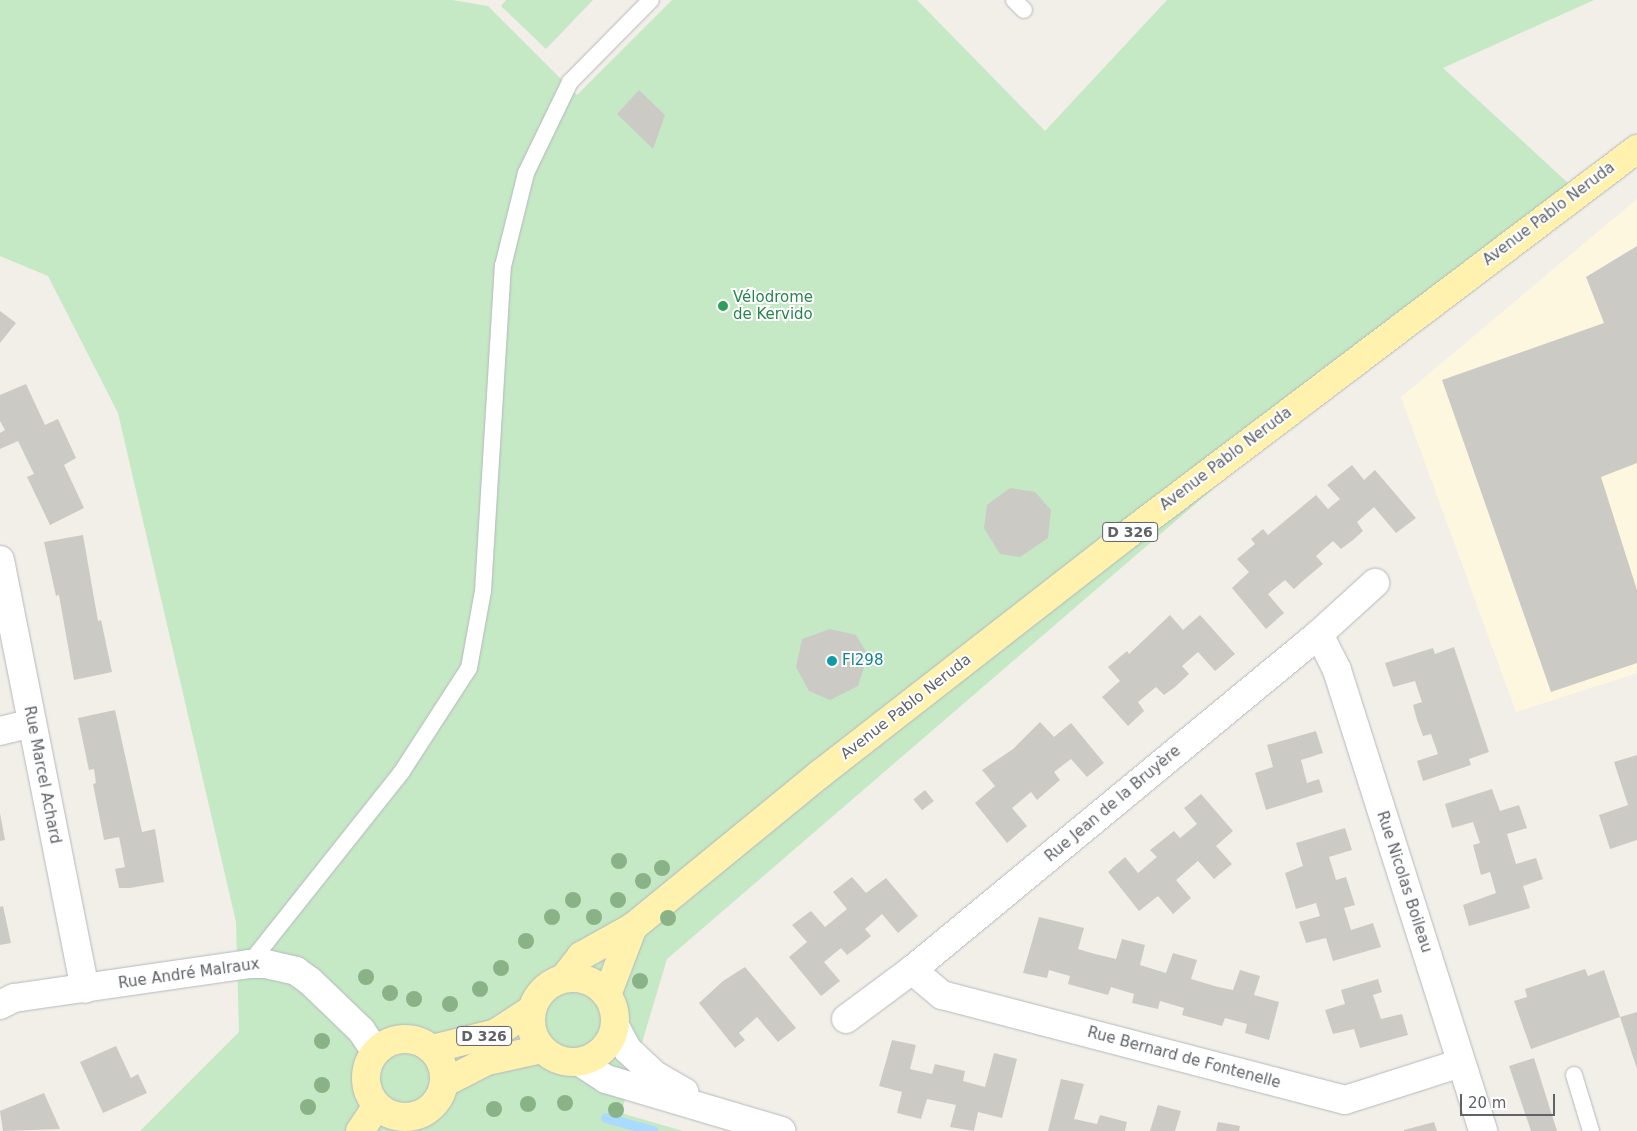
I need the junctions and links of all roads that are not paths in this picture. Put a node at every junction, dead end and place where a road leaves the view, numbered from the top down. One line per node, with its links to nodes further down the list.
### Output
1 (651, 0): 9 (lane)
2 (1637, 149): 8 (main road, Avenue Pablo Neruda / D 326)
3 (0, 560): 6 (street, Rue Marcel Achard)
4 (1375, 584): 5 (street, Rue Jean de la Bruyère)
5 (1319, 634): 10 (street, Rue Jean de la Bruyère); 22 (street, Rue Nicolas Boileau)
6 (32, 723): 7 (street); 12 (street, Rue Marcel Achard)
7 (0, 731)
8 (634, 927): 11 (main road, D 326); 13 (main road, D 326)
9 (249, 964): 12 (street, Rue André Malraux); 20 (street, Rue André Malraux)
10 (912, 970): 16 (street, Rue Jean de la Bruyère); 22 (street, Rue Bernard de Fontenelle)
11 (564, 978): 13 (main road); 15 (main road)
12 (85, 989): 14 (street, Rue André Malraux)
13 (607, 996): 17 (main road)
14 (0, 1005)
15 (532, 1010): 18 (main road, D 326); 19 (main road)
16 (846, 1019)
17 (615, 1026): 21 (main road); 26 (street)
18 (432, 1049): 20 (main road); 24 (main road)
19 (542, 1049): 21 (main road); 24 (main road, D 326)
20 (375, 1051): 25 (main road)
21 (580, 1062): 26 (street)
22 (1461, 1062): 29 (street, Rue Nicolas Boileau)
23 (1574, 1075): 30 (lane)
24 (444, 1083): 25 (main road)
25 (377, 1106): 27 (main road)
26 (719, 1113): 28 (street)
27 (360, 1131)
28 (781, 1131)
29 (1483, 1131)
30 (1591, 1131)

